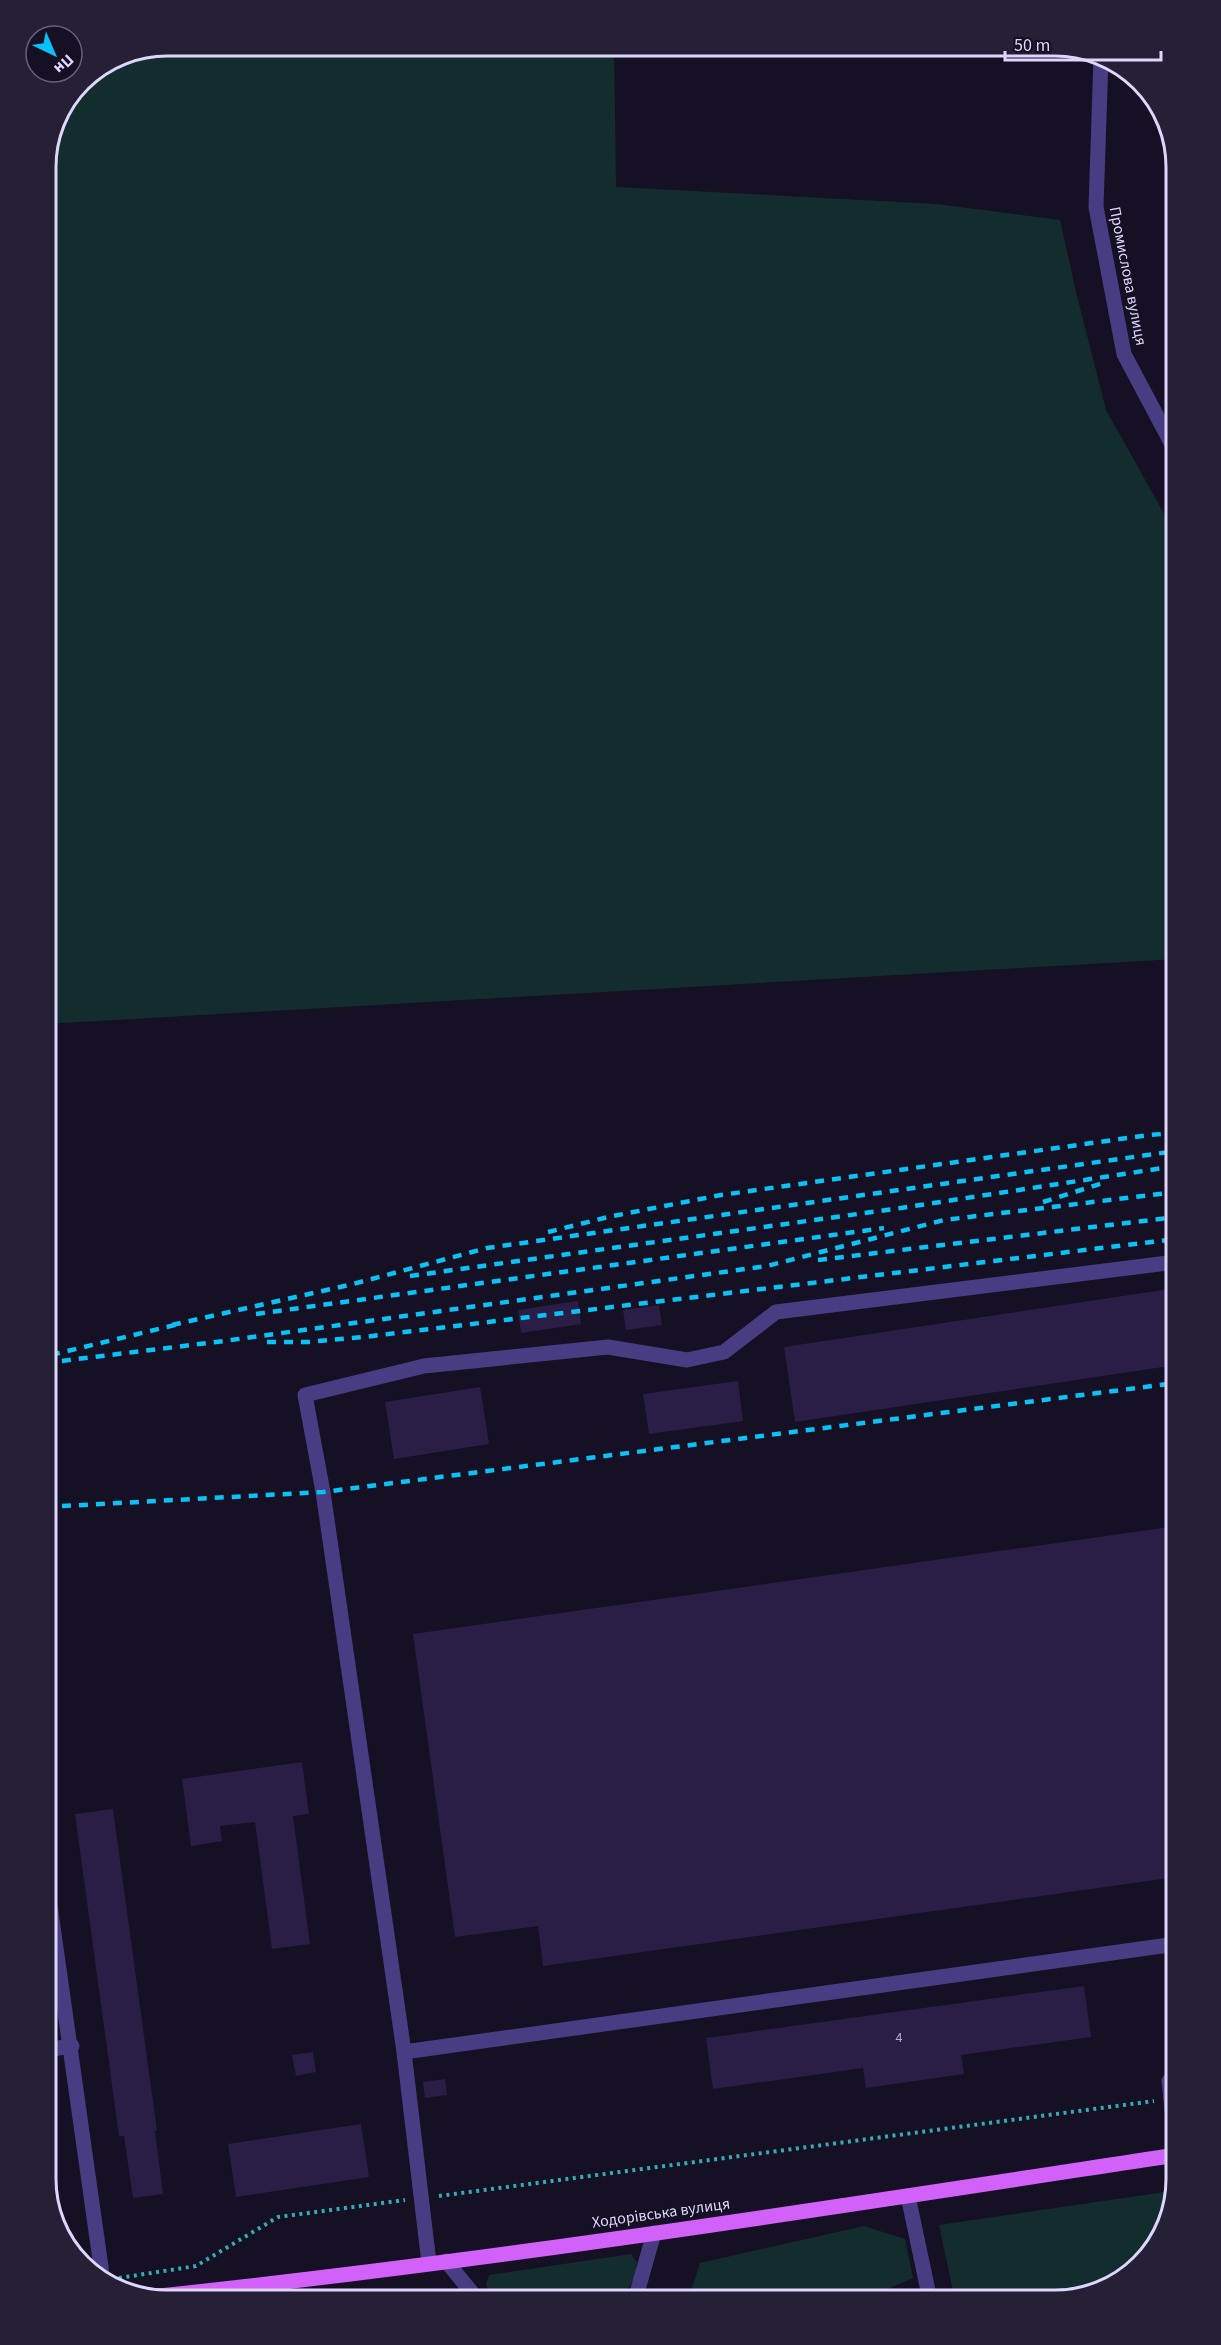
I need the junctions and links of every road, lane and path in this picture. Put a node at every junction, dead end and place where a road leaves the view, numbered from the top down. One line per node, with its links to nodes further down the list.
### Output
1 (1101, 66): 2 (street, Промислова вулиця)
2 (1166, 433)
3 (1166, 1263): 8 (street)
4 (1166, 1945): 8 (street)
5 (56, 1962): 6 (street)
6 (72, 2046): 7 (street); 16 (street)
7 (56, 2048)
8 (404, 2052): 12 (street)
9 (1166, 2100): 12 (path)
10 (1166, 2157): 11 (main road, Ходорівська вулиця)
11 (908, 2196): 13 (main road, Ходорівська вулиця); 21 (street)
12 (422, 2198): 15 (street); 17 (path)
13 (654, 2232): 14 (main road, Ходорівська вулиця); 20 (street)
14 (446, 2260): 15 (main road, Ходорівська вулиця); 19 (street)
15 (429, 2263): 18 (main road, Ходорівська вулиця)
16 (101, 2269)
17 (117, 2278)
18 (236, 2289)
19 (469, 2289)
20 (638, 2290)
21 (928, 2290)

